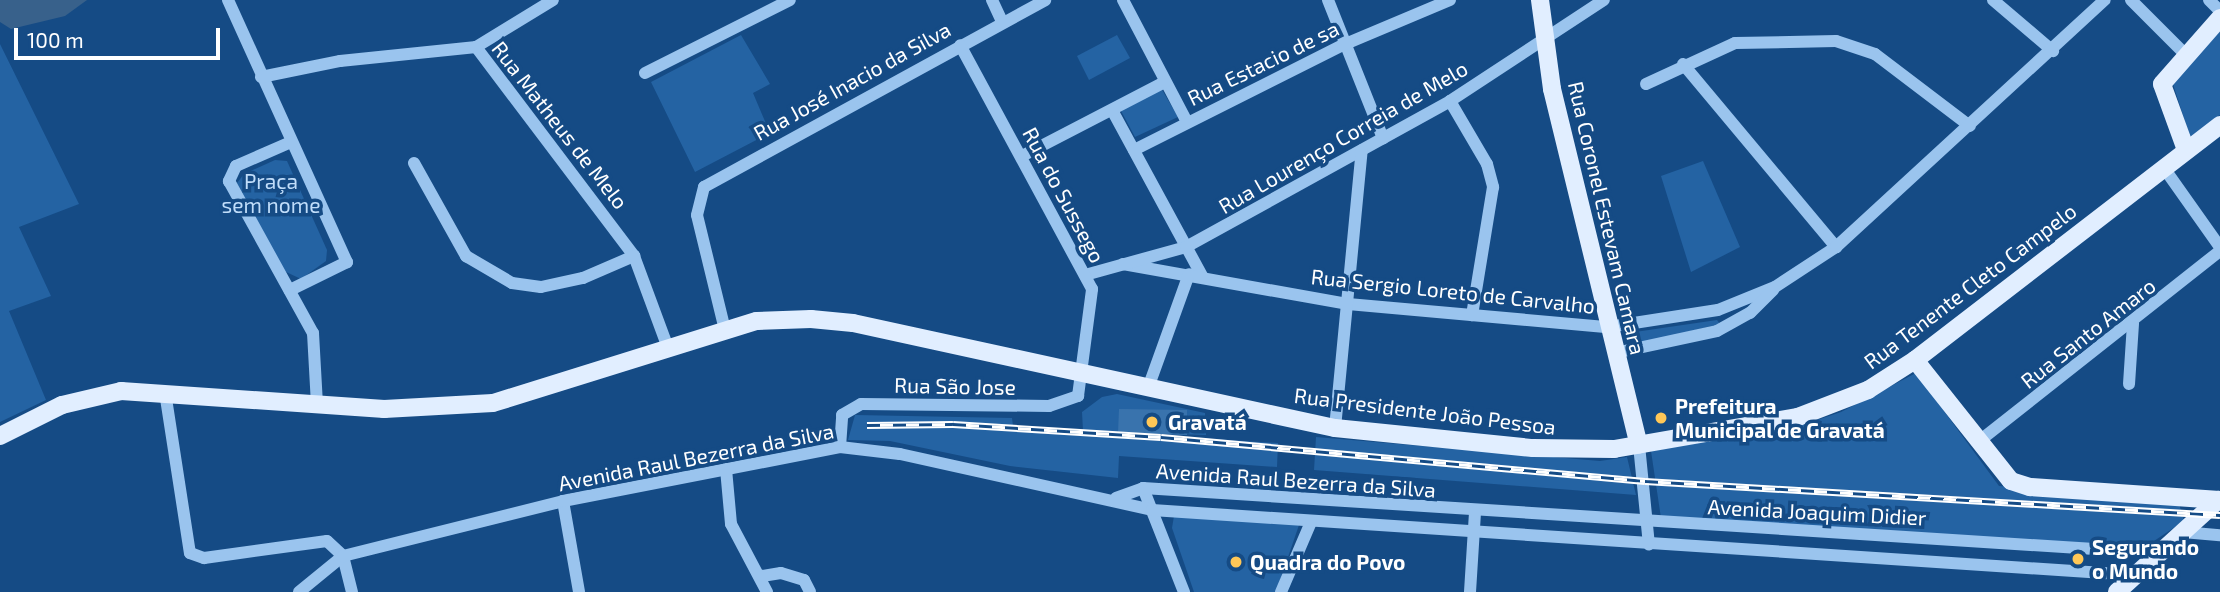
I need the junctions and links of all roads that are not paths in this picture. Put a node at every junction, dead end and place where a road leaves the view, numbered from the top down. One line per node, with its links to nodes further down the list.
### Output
1 (228, 0): 27 (street)
2 (553, 0): 22 (street)
3 (790, 0): 26 (street)
4 (992, 0): 18 (street)
5 (1045, 0): 18 (street, Rua José Inacio da Silva)
6 (1123, 0): 28 (street)
7 (1328, 0): 21 (street)
8 (1450, 0): 14 (street, Rua Estacio de sa)
9 (1540, 0): 19 (main road, Rua Coronel Estevam Camara)
10 (1604, 0): 19 (street, Rua Lourenço Correia de Melo)
11 (1993, 0): 23 (street)
12 (2131, 0): 24 (street)
13 (2208, 0): 16 (street)
14 (1434, 3): 21 (street, Rua Estacio de sa)
15 (2098, 3): 23 (street, Rua Sergio Loreto de Carvalho)
16 (2220, 11)
17 (2220, 18): 24 (main road)
18 (1002, 20): 20 (street, Rua José Inacio da Silva)
19 (1543, 40): 30 (street, Rua Lourenço Correia de Melo); 55 (main road, Rua Coronel Estevam Camara)
20 (960, 44): 40 (street, Rua do Sussego); 56 (street, Rua José Inacio da Silva)
21 (1343, 44): 32 (street, Rua Estacio de sa); 35 (street)
22 (475, 47): 27 (street, Rua Matheus de Melo); 46 (street, Rua Matheus de Melo)
23 (2053, 51): 34 (street, Rua Sergio Loreto de Carvalho)
24 (2185, 54): 39 (main road)
25 (1683, 64): 29 (street); 34 (street); 44 (street)
26 (645, 73)
27 (261, 76): 36 (street)
28 (1165, 82): 31 (street); 32 (street)
29 (1646, 84)
30 (1450, 101): 35 (street, Rua Lourenço Correia de Melo); 53 (street)
31 (1112, 110): 38 (street); 40 (street)
32 (1186, 122): 38 (street, Rua Estacio de sa)
33 (2220, 125): 39 (main road, Rua Tenente Cleto Campelo)
34 (1970, 126): 44 (street, Rua Sergio Loreto de Carvalho)
35 (1383, 138): 37 (street, Rua Lourenço Correia de Melo)
36 (291, 142): 51 (street); 51 (street)
37 (1362, 149): 43 (street, Rua Lourenço Correia de Melo); 52 (street)
38 (1134, 150): 43 (street)
39 (2186, 150): 42 (main road, Rua Tenente Cleto Campelo)
40 (1022, 156): 48 (street, Rua do Sussego)
41 (414, 163): 46 (street)
42 (2164, 168): 45 (street); 59 (main road, Rua Tenente Cleto Campelo)
43 (1186, 247): 47 (street, Rua Lourenço Correia de Melo); 49 (street)
44 (1836, 247): 50 (street, Rua Sergio Loreto de Carvalho)
45 (2220, 249): 54 (street, Rua Santo Amaro)
46 (634, 256): 57 (street, Rua Matheus de Melo)
47 (1123, 264): 48 (street, Rua Lourenço Correia de Melo); 49 (street, Rua Sergio Loreto de Carvalho)
48 (1085, 275): 60 (street, Rua do Sussego)
49 (1195, 275): 52 (street, Rua Sergio Loreto de Carvalho); 62 (street)
50 (1775, 286): 55 (street, Rua Sergio Loreto de Carvalho); 58 (street, Rua Sergio Loreto de Carvalho)
51 (290, 290): 64 (street)
52 (1348, 304): 53 (street, Rua Sergio Loreto de Carvalho); 65 (street)
53 (1472, 315): 55 (street, Rua Sergio Loreto de Carvalho)
54 (2133, 323): 61 (street); 67 (street, Rua Santo Amaro)
55 (1608, 327): 58 (main road, Rua Coronel Estevam Camara)
56 (725, 330): 57 (main road, Rua Presidente João Pessoa); 60 (main road, Rua Presidente João Pessoa)
57 (668, 348): 64 (main road, Rua Presidente João Pessoa)
58 (1615, 353): 68 (main road, Rua Coronel Estevam Camara)
59 (1915, 360): 67 (main road); 68 (main road, Rua Tenente Cleto Campelo)
60 (1084, 373): 62 (main road, Rua Presidente João Pessoa); 69 (street, Rua São Jose)
61 (2129, 384)
62 (1149, 388): 65 (main road, Rua Presidente João Pessoa)
63 (165, 392): 64 (main road, Rua Presidente João Pessoa); 66 (main road, Rua Presidente João Pessoa); 92 (street)
64 (317, 405)
65 (1335, 428): 68 (main road, Rua Presidente João Pessoa)
66 (0, 436)
67 (1978, 442): 73 (main road)
68 (1639, 444): 80 (street)
69 (840, 447): 70 (street, Avenida Raul Bezerra da Silva); 74 (street, Avenida Raul Bezerra da Silva)
70 (726, 469): 75 (street, Avenida Raul Bezerra da Silva); 96 (street)
71 (1143, 488): 72 (street, Avenida Raul Bezerra da Silva); 74 (street, Avenida Raul Bezerra da Silva); 77 (street)
72 (1236, 495): 76 (street, Avenida Raul Bezerra da Silva); 79 (street)
73 (2219, 495): 84 (main road)
74 (1115, 498): 77 (street, Avenida Raul Bezerra da Silva)
75 (563, 501): 92 (street, Avenida Raul Bezerra da Silva); 97 (street)
76 (1352, 504): 78 (street, Avenida Raul Bezerra da Silva); 82 (street)
77 (1152, 510): 79 (street, Avenida Raul Bezerra da Silva); 102 (street)
78 (1475, 512): 80 (street, Avenida Joaquim Didier); 85 (street)
79 (1236, 516): 81 (street, Avenida Raul Bezerra da Silva)
80 (1650, 521): 83 (street, Avenida Joaquim Didier); 89 (street)
81 (1311, 522): 82 (street, Avenida Raul Bezerra da Silva); 103 (street)
82 (1350, 524): 85 (street, Avenida Raul Bezerra da Silva)
83 (1792, 530): 87 (street, Avenida Joaquim Didier); 91 (street)
84 (2183, 532): 86 (street); 90 (main road)
85 (1472, 534): 89 (street, Avenida Joaquim Didier); 104 (street)
86 (2220, 535)
87 (1905, 536): 88 (street, Avenida Joaquim Didier); 93 (street)
88 (1998, 542): 90 (street, Avenida Joaquim Didier); 94 (street)
89 (1649, 545): 91 (street, Avenida Joaquim Didier)
90 (2157, 553): 95 (main road)
91 (1790, 554): 93 (street, Avenida Joaquim Didier)
92 (343, 555): 98 (street, Avenida Raul Bezerra da Silva); 99 (street)
93 (1902, 560): 94 (street, Avenida Joaquim Didier)
94 (1996, 565): 95 (street, Avenida Joaquim Didier)
95 (2134, 575): 105 (main road)
96 (762, 576): 100 (street); 101 (street)
97 (575, 589)
98 (299, 592)
99 (352, 592)
100 (767, 592)
101 (810, 592)
102 (1184, 592)
103 (1281, 592)
104 (1470, 592)
105 (2117, 592)

